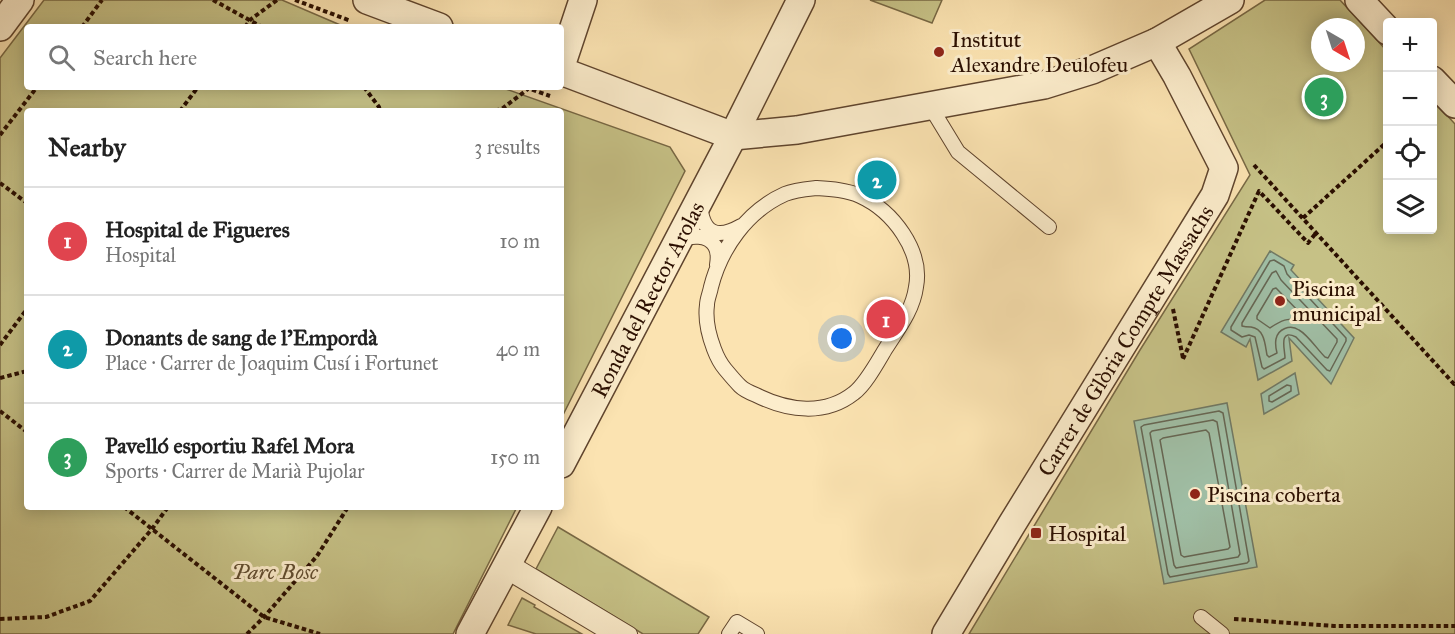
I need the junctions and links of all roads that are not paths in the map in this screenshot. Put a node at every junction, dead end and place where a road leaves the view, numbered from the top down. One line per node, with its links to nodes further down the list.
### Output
1 (21, 0): 9 (street)
2 (584, 0): 11 (street)
3 (801, 0): 16 (street, Ronda del Rector Arolas)
4 (1230, 0): 10 (street)
5 (1359, 0): 8 (street)
6 (362, 12): 7 (street)
7 (424, 24)
8 (1383, 26)
9 (0, 27)
10 (1157, 42): 15 (street); 31 (street, Carrer de Glòria Compte Massachs)
11 (564, 57)
12 (564, 72): 16 (street)
13 (1437, 85): 14 (street)
14 (1455, 104)
15 (930, 106): 16 (street); 19 (lane)
16 (733, 136): 17 (street, Ronda del Rector Arolas)
17 (699, 201): 18 (lane); 20 (street, Ronda del Rector Arolas)
18 (743, 225): 21 (lane); 21 (lane)
19 (1050, 226)
20 (676, 244): 21 (lane); 22 (street, Ronda del Rector Arolas)
21 (716, 271)
22 (564, 458)
23 (536, 510): 24 (street)
24 (507, 566): 26 (street); 27 (lane); 28 (lane)
25 (1201, 617): 32 (lane)
26 (470, 634)
27 (610, 634)
28 (630, 634)
29 (729, 634): 30 (lane)
30 (757, 634)
31 (946, 634)
32 (1222, 634)

